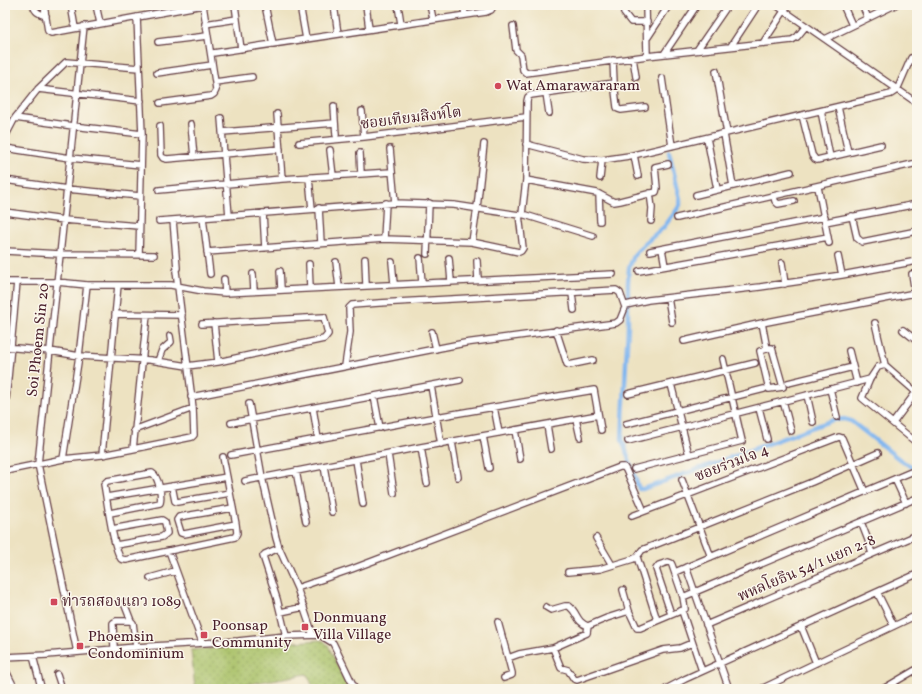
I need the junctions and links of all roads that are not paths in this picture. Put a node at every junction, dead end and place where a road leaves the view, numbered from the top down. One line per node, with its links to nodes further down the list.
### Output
1 (33, 5): 28 (street)
2 (44, 5): 28 (street)
3 (71, 5): 41 (street)
4 (96, 5): 34 (street)
5 (203, 5): 29 (street); 35 (street)
6 (235, 5): 31 (street)
7 (265, 5): 50 (street)
8 (300, 5): 47 (street)
9 (334, 5): 43 (street)
10 (366, 5): 42 (street)
11 (398, 5): 36 (street)
12 (430, 5): 32 (street)
13 (463, 5): 27 (street)
14 (494, 5): 27 (street)
15 (646, 5): 33 (street)
16 (669, 5): 45 (street)
17 (698, 5): 55 (street)
18 (728, 5): 53 (street)
19 (758, 5): 51 (street)
20 (776, 5): 25 (street)
21 (788, 5): 25 (street)
22 (843, 5): 37 (street)
23 (862, 5): 30 (street)
24 (895, 5): 30 (street)
25 (784, 11): 40 (street); 49 (street)
26 (624, 13): 33 (street)
27 (465, 14): 32 (street)
28 (46, 16): 41 (street)
29 (137, 17): 34 (street); 62 (street)
30 (868, 18): 37 (street)
31 (237, 19): 35 (street); 52 (street)
32 (433, 19): 36 (street)
33 (647, 22): 45 (street)
34 (100, 23): 38 (street)
35 (205, 24): 44 (street)
36 (401, 24): 42 (street)
37 (852, 25): 46 (street)
38 (84, 26): 41 (street); 60 (street, Soi Phoem Sin 20)
39 (513, 26): 59 (street)
40 (806, 26): 46 (street); 49 (street)
41 (75, 28)
42 (369, 29): 43 (street)
43 (338, 34): 47 (street)
44 (207, 36): 48 (street); 61 (street)
45 (648, 37): 56 (street)
46 (824, 38): 71 (street)
47 (306, 39): 50 (street)
48 (158, 42)
49 (763, 43): 51 (street)
50 (273, 44): 52 (street)
51 (731, 46): 53 (street)
52 (241, 49): 54 (street)
53 (697, 50): 55 (street)
54 (214, 53)
55 (664, 54): 56 (street)
56 (648, 56): 57 (street)
57 (633, 58): 59 (street); 66 (street)
58 (911, 58): 71 (street)
59 (613, 60): 69 (street)
60 (80, 63): 62 (street); 70 (street); 73 (street, Soi Phoem Sin 20)
61 (212, 65): 64 (street); 68 (street)
62 (139, 68): 74 (street)
63 (716, 71): 95 (street)
64 (158, 73)
65 (252, 77): 68 (street)
66 (636, 77)
67 (662, 78): 104 (street)
68 (215, 82): 75 (street)
69 (614, 83): 72 (street); 78 (street)
70 (38, 89): 73 (street); 86 (street)
71 (897, 90): 76 (street); 79 (street)
72 (546, 93): 82 (street); 85 (street)
73 (77, 94): 74 (street); 90 (street, Soi Phoem Sin 20)
74 (141, 101): 94 (street)
75 (160, 103)
76 (917, 103)
77 (334, 106): 88 (street)
78 (645, 107)
79 (838, 107): 81 (street); 109 (street)
80 (362, 111): 98 (street)
81 (821, 111): 84 (street); 113 (street)
82 (549, 113)
83 (277, 114): 92 (street)
84 (802, 115): 95 (street); 113 (street)
85 (526, 117): 98 (street, ซอยเทียมสิงห์โต); 102 (street)
86 (15, 118): 90 (street); 96 (street)
87 (221, 118): 93 (street)
88 (335, 123): 92 (street); 97 (street)
89 (191, 124): 114 (street)
90 (73, 126): 94 (street); 115 (street, Soi Phoem Sin 20)
91 (160, 126): 114 (street)
92 (278, 128): 93 (street); 106 (street)
93 (222, 132): 110 (street)
94 (142, 134): 119 (street)
95 (726, 134): 99 (street); 131 (street)
96 (6, 135)
97 (336, 135)
98 (364, 137): 100 (street, ซอยเทียมสิงห์โต)
99 (707, 138): 104 (street); 134 (street)
100 (299, 143)
101 (484, 144): 147 (street)
102 (526, 144): 116 (street); 129 (street)
103 (881, 144): 109 (street)
104 (672, 146): 112 (street)
105 (5, 148): 115 (street)
106 (280, 149): 110 (street); 128 (street)
107 (390, 149): 120 (street)
108 (330, 150): 123 (street)
109 (848, 152): 113 (street)
110 (224, 154): 114 (street); 130 (street)
111 (360, 154): 122 (street)
112 (634, 155): 116 (street); 124 (street)
113 (830, 156)
114 (194, 157)
115 (70, 158): 119 (street); 133 (street, Soi Phoem Sin 20)
116 (602, 160): 126 (street)
117 (917, 163): 132 (street)
118 (668, 164): 136 (street)
119 (142, 165): 139 (street)
120 (392, 172): 122 (street); 143 (street)
121 (791, 172): 131 (street)
122 (361, 174): 123 (street)
123 (333, 176): 125 (street)
124 (638, 176)
125 (309, 178): 128 (street); 148 (street)
126 (600, 178)
127 (5, 180): 133 (street)
128 (282, 180): 130 (street)
129 (526, 180): 137 (street); 151 (street)
130 (226, 185): 135 (street); 152 (street)
131 (733, 186): 134 (street)
132 (818, 186): 140 (street); 156 (street)
133 (67, 189): 139 (street); 157 (street, Soi Phoem Sin 20)
134 (717, 189): 138 (street)
135 (159, 190)
136 (650, 193): 137 (street); 161 (street)
137 (599, 194): 160 (street)
138 (696, 195)
139 (140, 196): 162 (street)
140 (774, 196): 141 (street); 155 (street)
141 (794, 201)
142 (386, 203): 143 (street); 146 (street); 165 (street)
143 (395, 203): 144 (street)
144 (429, 203): 147 (street); 166 (street)
145 (917, 204): 153 (street)
146 (319, 208): 148 (street); 168 (street)
147 (477, 208): 151 (street); 167 (street)
148 (312, 209): 150 (street)
149 (5, 212): 157 (street)
150 (263, 213): 152 (street); 169 (street)
151 (521, 215): 164 (street); 167 (street)
152 (229, 216): 154 (street)
153 (852, 216): 156 (street); 163 (street)
154 (203, 218): 158 (street); 173 (street)
155 (677, 218)
156 (825, 219): 170 (street); 188 (street)
157 (64, 220): 162 (street); 174 (street, Soi Phoem Sin 20)
158 (173, 220): 159 (street); 208 (street)
159 (160, 221)
160 (600, 221)
161 (651, 221)
162 (139, 226): 175 (street)
163 (917, 231)
164 (593, 236)
165 (384, 238): 166 (street); 168 (street)
166 (428, 240): 167 (street); 176 (street)
167 (472, 242)
168 (322, 243): 169 (street)
169 (265, 248): 173 (street)
170 (662, 249): 172 (street); 188 (street)
171 (5, 251): 174 (street)
172 (650, 251)
173 (207, 252): 191 (street)
174 (60, 254): 175 (street); 201 (street, Soi Phoem Sin 20)
175 (139, 254): 177 (street)
176 (426, 254)
177 (154, 255)
178 (838, 256): 194 (street)
179 (420, 258): 202 (street)
180 (449, 258): 198 (street)
181 (364, 259): 207 (street)
182 (917, 260): 194 (street)
183 (477, 261): 197 (street)
184 (336, 262): 209 (street)
185 (392, 262): 203 (street)
186 (309, 264): 210 (street)
187 (782, 264): 204 (street)
188 (665, 266): 190 (street)
189 (280, 271): 211 (street)
190 (639, 271)
191 (210, 274)
192 (253, 274): 212 (street)
193 (613, 274): 197 (street)
194 (842, 275): 204 (street)
195 (914, 275): 215 (street)
196 (224, 279): 213 (street)
197 (478, 280): 198 (street)
198 (451, 281): 202 (street)
199 (5, 282): 200 (street)
200 (17, 282): 201 (street); 233 (street)
201 (57, 282): 205 (street); 236 (street, Soi Phoem Sin 20)
202 (422, 283): 203 (street)
203 (394, 284): 207 (street)
204 (785, 284): 216 (street)
205 (87, 285): 206 (street); 238 (street)
206 (118, 285): 208 (street); 219 (street)
207 (366, 285): 209 (street)
208 (178, 286): 213 (street); 220 (street)
209 (338, 286): 210 (street)
210 (310, 288): 211 (street)
211 (281, 289): 212 (street)
212 (254, 291): 213 (street)
213 (225, 292)
214 (572, 293): 217 (street); 218 (street); 248 (street)
215 (916, 294): 226 (street)
216 (668, 298): 217 (street); 222 (street)
217 (627, 305): 227 (street)
218 (574, 310)
219 (115, 314): 221 (street); 239 (street)
220 (182, 314): 221 (street); 247 (street)
221 (147, 315): 241 (street)
222 (672, 322)
223 (214, 323): 225 (street); 244 (street); 244 (street)
224 (875, 323): 246 (street)
225 (202, 324)
226 (762, 324): 232 (street); 235 (street)
227 (556, 330): 234 (street); 242 (street)
228 (904, 330): 231 (street)
229 (432, 332): 234 (street)
230 (170, 336): 243 (street)
231 (917, 340)
232 (684, 341)
233 (8, 348): 236 (street); 271 (street)
234 (436, 349): 248 (street)
235 (767, 349): 235 (street)
236 (50, 351): 238 (street); 312 (street, Soi Phoem Sin 20)
237 (849, 351): 249 (street)
238 (79, 356): 239 (street); 309 (street)
239 (111, 358): 241 (street); 304 (street)
240 (723, 359): 250 (street)
241 (142, 360): 243 (street); 286 (street)
242 (593, 360)
243 (158, 361): 247 (street)
244 (218, 362): 247 (street)
245 (755, 363): 250 (street)
246 (885, 365): 251 (street); 259 (street)
247 (188, 366): 263 (street)
248 (345, 366): 263 (street)
249 (853, 366): 253 (street); 254 (street)
250 (726, 371): 255 (street); 264 (street)
251 (870, 379): 253 (street); 280 (street)
252 (460, 380): 256 (street)
253 (857, 382): 258 (street)
254 (788, 383)
255 (671, 384): 260 (street); 272 (street)
256 (431, 386): 262 (street); 275 (street)
257 (764, 389): 264 (street)
258 (830, 389): 261 (street); 276 (street)
259 (917, 392): 280 (street)
260 (628, 394)
261 (807, 395): 265 (street); 279 (street)
262 (374, 396): 269 (street); 285 (street)
263 (191, 397): 268 (street)
264 (731, 398): 272 (street); 273 (street)
265 (783, 402): 270 (street); 289 (street)
266 (249, 404): 278 (street)
267 (494, 407): 274 (street); 275 (street); 290 (street)
268 (192, 408): 286 (street); 300 (street)
269 (313, 408): 278 (street); 293 (street)
270 (759, 408): 273 (street); 294 (street)
271 (5, 410)
272 (678, 411): 282 (street); 284 (street)
273 (735, 414): 284 (street); 307 (street)
274 (598, 415): 277 (street); 288 (street)
275 (436, 417): 285 (street); 298 (street)
276 (837, 417)
277 (576, 419): 283 (street); 292 (street)
278 (252, 420): 281 (street); 302 (street)
279 (813, 422)
280 (893, 423): 297 (street)
281 (231, 424)
282 (626, 424)
283 (546, 425): 287 (street); 301 (street)
284 (681, 427): 295 (street); 307 (street)
285 (380, 428): 293 (street)
286 (134, 430): 300 (street)
287 (515, 430): 290 (street); 310 (street)
288 (601, 430)
289 (791, 431)
290 (499, 433): 291 (street)
291 (483, 436): 296 (street); 315 (street)
292 (580, 437)
293 (318, 439): 302 (street)
294 (768, 439)
295 (628, 441)
296 (452, 442): 298 (street); 322 (street)
297 (917, 443)
298 (441, 444): 299 (street)
299 (421, 447): 305 (street); 326 (street)
300 (133, 449): 304 (street)
301 (551, 449)
302 (257, 450): 306 (street); 321 (street)
303 (878, 452): 313 (street)
304 (102, 454): 309 (street)
305 (388, 454): 311 (street); 331 (street)
306 (231, 455)
307 (689, 455): 316 (street)
308 (223, 457): 320 (street)
309 (63, 459): 312 (street)
310 (520, 459)
311 (356, 460): 314 (street); 336 (street)
312 (38, 464): 317 (street); 389 (street, Soi Phoem Sin 20)
313 (853, 464): 329 (street); 332 (street, ซอยร่วมใจ 4); 345 (street)
314 (324, 466): 318 (street); 339 (street)
315 (489, 468)
316 (634, 468)
317 (5, 471)
318 (296, 471): 321 (street); 342 (street)
319 (911, 472): 323 (street)
320 (227, 477): 327 (street); 330 (street)
321 (262, 477): 325 (street); 350 (street)
322 (458, 477)
323 (895, 479): 329 (street); 335 (street)
324 (682, 480): 332 (street)
325 (245, 481)
326 (428, 483)
327 (172, 486): 328 (street); 330 (street)
328 (159, 488): 333 (street); 333 (street); 340 (street)
329 (865, 492): 354 (street)
330 (230, 493): 337 (street)
331 (394, 493)
332 (687, 495): 338 (street, ซอยร่วมใจ 4); 345 (street)
333 (107, 497): 340 (street)
334 (917, 498): 335 (street)
335 (906, 503): 343 (street)
336 (363, 504)
337 (233, 508): 344 (street); 344 (street)
338 (644, 511): 341 (street, ซอยร่วมใจ 4); 362 (street)
339 (332, 512)
340 (110, 513): 346 (street)
341 (632, 516)
342 (306, 522)
343 (861, 522): 352 (street); 365 (street)
344 (236, 524): 351 (street)
345 (700, 527): 353 (street); 354 (street)
346 (112, 529): 349 (street); 349 (street)
347 (917, 535): 352 (street, พหลโยธิน 54/1 แยก 2-8)
348 (596, 538): 355 (street)
349 (116, 545): 351 (street)
350 (279, 548): 362 (street); 372 (street)
351 (169, 551): 357 (street)
352 (872, 554): 378 (street, พหลโยธิน 54/1 แยก 2-8)
353 (637, 557): 355 (street); 375 (street)
354 (711, 557): 356 (street)
355 (612, 566): 358 (street)
356 (686, 567): 359 (street); 365 (street)
357 (175, 571): 361 (street); 384 (street)
358 (568, 572)
359 (675, 572): 366 (street); 373 (street)
360 (917, 574): 364 (street)
361 (150, 578)
362 (297, 588): 368 (street)
363 (623, 590): 370 (street)
364 (877, 592): 380 (street); 381 (street)
365 (695, 593): 366 (street); 378 (street)
366 (683, 597): 371 (street)
367 (124, 603): 376 (street)
368 (304, 607): 372 (street); 382 (street)
369 (546, 608): 379 (street)
370 (629, 611): 375 (street); 379 (street)
371 (682, 611): 373 (street); 385 (street)
372 (281, 612): 383 (street)
373 (671, 614): 375 (street)
374 (917, 615): 381 (street)
375 (656, 620)
376 (131, 621): 386 (street); 387 (street)
377 (498, 622): 392 (street)
378 (706, 625): 393 (street)
379 (588, 626): 388 (street)
380 (801, 626): 393 (street); 394 (street)
381 (894, 626): 394 (street)
382 (313, 635): 383 (street); 403 (street)
383 (286, 636): 384 (street)
384 (202, 642): 386 (street)
385 (692, 643): 388 (street); 397 (street)
386 (136, 647): 387 (street)
387 (114, 648): 389 (street)
388 (553, 648): 392 (street)
389 (77, 652): 390 (street)
390 (33, 656): 391 (street); 400 (street)
391 (5, 657)
392 (508, 658): 399 (street)
393 (720, 663): 397 (street); 405 (street)
394 (816, 663): 406 (street)
395 (5, 669): 401 (street)
396 (917, 669): 407 (street)
397 (702, 671): 404 (street)
398 (57, 674): 402 (street)
399 (504, 678)
400 (41, 687)
401 (14, 689)
402 (62, 689)
403 (355, 689)
404 (666, 689)
405 (729, 689)
406 (762, 689)
407 (884, 689)

